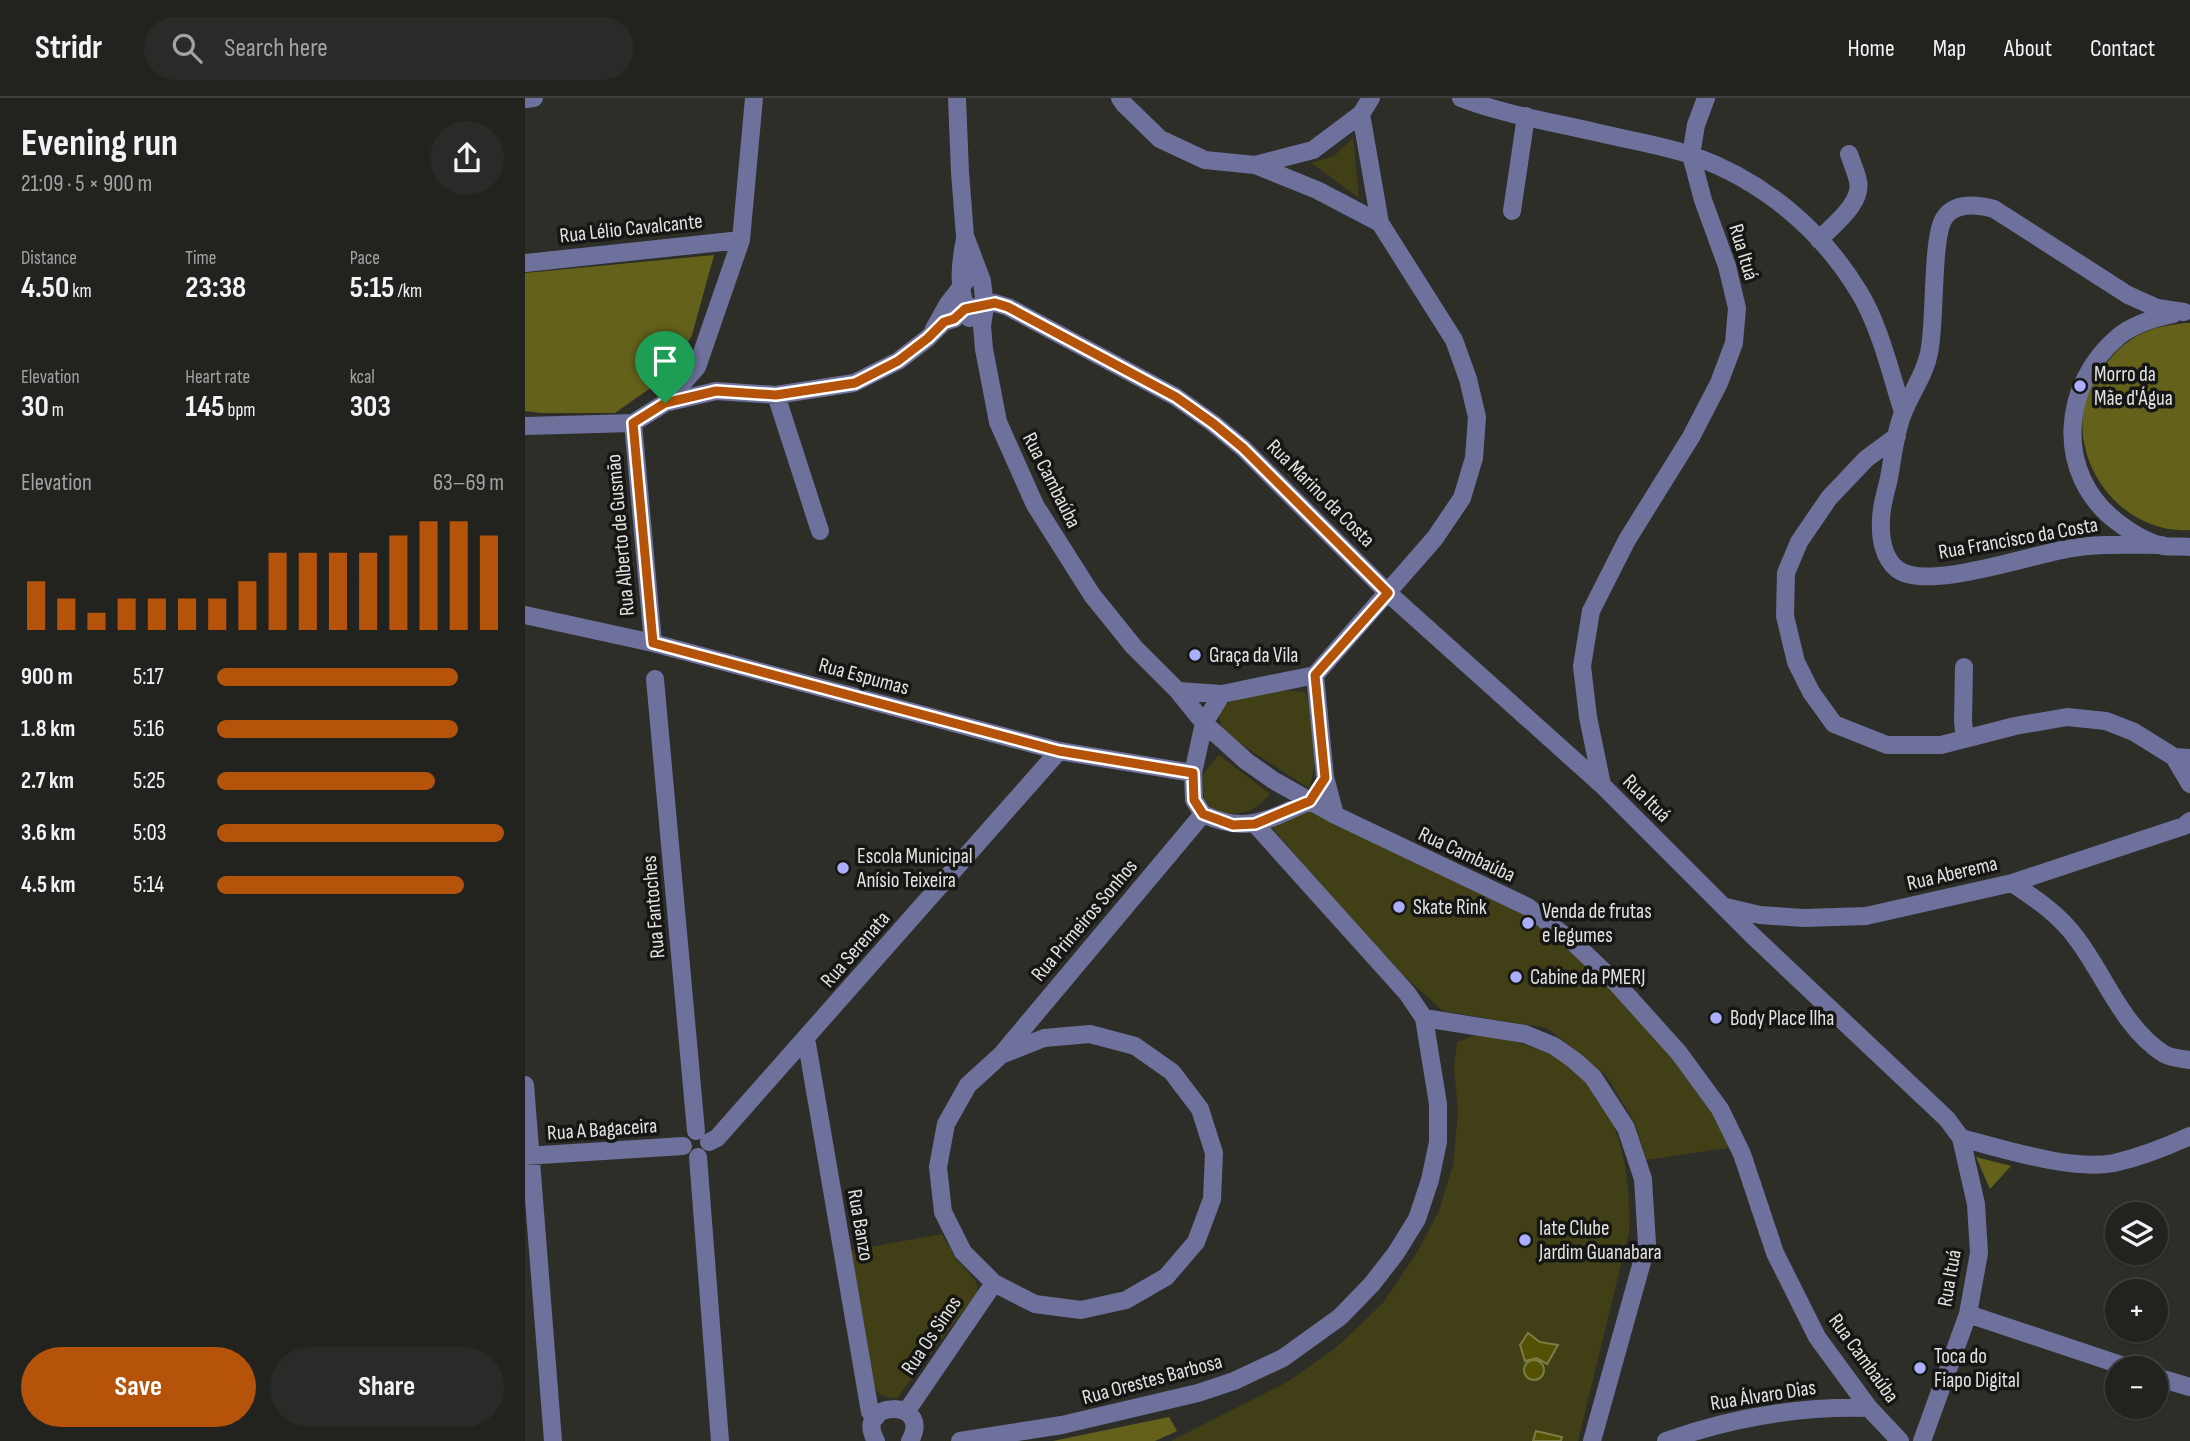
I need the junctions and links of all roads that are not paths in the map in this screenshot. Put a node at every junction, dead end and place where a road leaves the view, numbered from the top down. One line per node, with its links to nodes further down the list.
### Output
1 (534, 98): 7 (street)
2 (754, 98): 16 (street)
3 (957, 98): 15 (street, Rua Cambaúba)
4 (1120, 98): 12 (street)
5 (1461, 98): 9 (street)
6 (1706, 98): 11 (street, Rua Ituá)
7 (525, 99)
8 (1366, 106): 12 (street); 14 (street)
9 (1526, 116): 11 (street); 13 (street)
10 (1849, 154): 17 (street)
11 (1691, 155): 17 (street); 50 (street, Rua Ituá)
12 (1255, 165): 14 (street)
13 (1512, 211)
14 (1380, 223): 35 (street)
15 (965, 236): 19 (street, Rua Cambaúba); 20 (street, Rua Cambaúba)
16 (741, 240): 18 (street, Rua Lélio Cavalcante); 27 (street)
17 (1819, 240): 28 (street)
18 (525, 262)
19 (982, 281): 20 (street); 21 (street, Rua Cambaúba)
20 (960, 289): 22 (street, Rua Cambaúba); 24 (street)
21 (985, 306): 22 (street, Rua Marino da Costa); 25 (street, Rua Cambaúba); 35 (street, Rua Marino da Costa)
22 (965, 309): 24 (street); 25 (street, Rua Cambaúba)
23 (2187, 312): 28 (street, Rua Francisco da Costa); 33 (street, Rua Francisco da Costa)
24 (928, 338): 26 (street)
25 (984, 349): 41 (street, Rua Cambaúba)
26 (776, 395): 27 (street); 32 (street)
27 (665, 403): 29 (street)
28 (1903, 412): 31 (street, Rua Francisco da Costa)
29 (633, 423): 30 (street); 37 (street, Rua Alberto de Gusmão)
30 (525, 426)
31 (1897, 436): 33 (street, Rua Francisco da Costa); 44 (street)
32 (820, 531)
33 (2162, 545): 34 (street, Rua Francisco da Costa)
34 (2190, 547)
35 (1388, 593): 39 (street); 50 (street, Rua Marino da Costa)
36 (525, 615): 37 (street, Rua Espumas)
37 (653, 643): 45 (street, Rua Espumas)
38 (1964, 667): 44 (street)
39 (1315, 675): 42 (street); 48 (street)
40 (655, 679): 64 (street, Rua Fantoches)
41 (1178, 691): 42 (street); 43 (street, Rua Cambaúba)
42 (1221, 694): 43 (street)
43 (1204, 723): 47 (street); 51 (street, Rua Cambaúba)
44 (1965, 739): 46 (street)
45 (1059, 751): 47 (street, Rua Espumas); 59 (street, Rua Serenata)
46 (2182, 757): 49 (street)
47 (1193, 773): 52 (street)
48 (1325, 778): 51 (street); 53 (street)
49 (2190, 784)
50 (1602, 785): 57 (street, Rua Ituá)
51 (1310, 801): 53 (street, Rua Cambaúba); 54 (street)
52 (1203, 814): 54 (street); 60 (street, Rua Primeiros Sonhos)
53 (1335, 815): 74 (street, Rua Cambaúba)
54 (1255, 824): 58 (street, Rua Orestes Barbosa)
55 (2188, 826): 56 (street, Rua Aberema)
56 (2012, 883): 57 (street, Rua Aberema); 61 (street)
57 (1724, 907): 65 (street, Rua Ituá)
58 (1424, 1018): 81 (street, Rua Orestes Barbosa); 82 (street)
59 (806, 1038): 64 (street, Rua Serenata); 76 (street, Rua Banzo)
60 (1001, 1055): 69 (street, Rua Primeiros Sonhos); 69 (street, Rua Primeiros Sonhos)
61 (2190, 1060)
62 (525, 1084): 67 (street)
63 (2190, 1136): 65 (street)
64 (703, 1137): 66 (street); 68 (street)
65 (1961, 1138): 70 (street, Rua Ituá)
66 (683, 1146): 67 (street, Rua A Bagaceira); 68 (street)
67 (528, 1156): 78 (street)
68 (698, 1157): 79 (street)
69 (994, 1283): 75 (street, Rua Os Sinos)
70 (1968, 1314): 71 (street); 85 (street, Rua Ituá)
71 (2105, 1360)
72 (2168, 1381): 73 (street)
73 (2190, 1387)
74 (1870, 1408): 83 (street, Rua Álvaro Dias); 84 (street, Rua Cambaúba)
75 (907, 1412): 76 (street); 77 (street)
76 (876, 1416): 80 (street, Rua Banzo)
77 (916, 1440)
78 (553, 1441)
79 (720, 1441)
80 (876, 1441)
81 (960, 1441)
82 (1592, 1441)
83 (1666, 1441)
84 (1901, 1441)
85 (1922, 1441)

